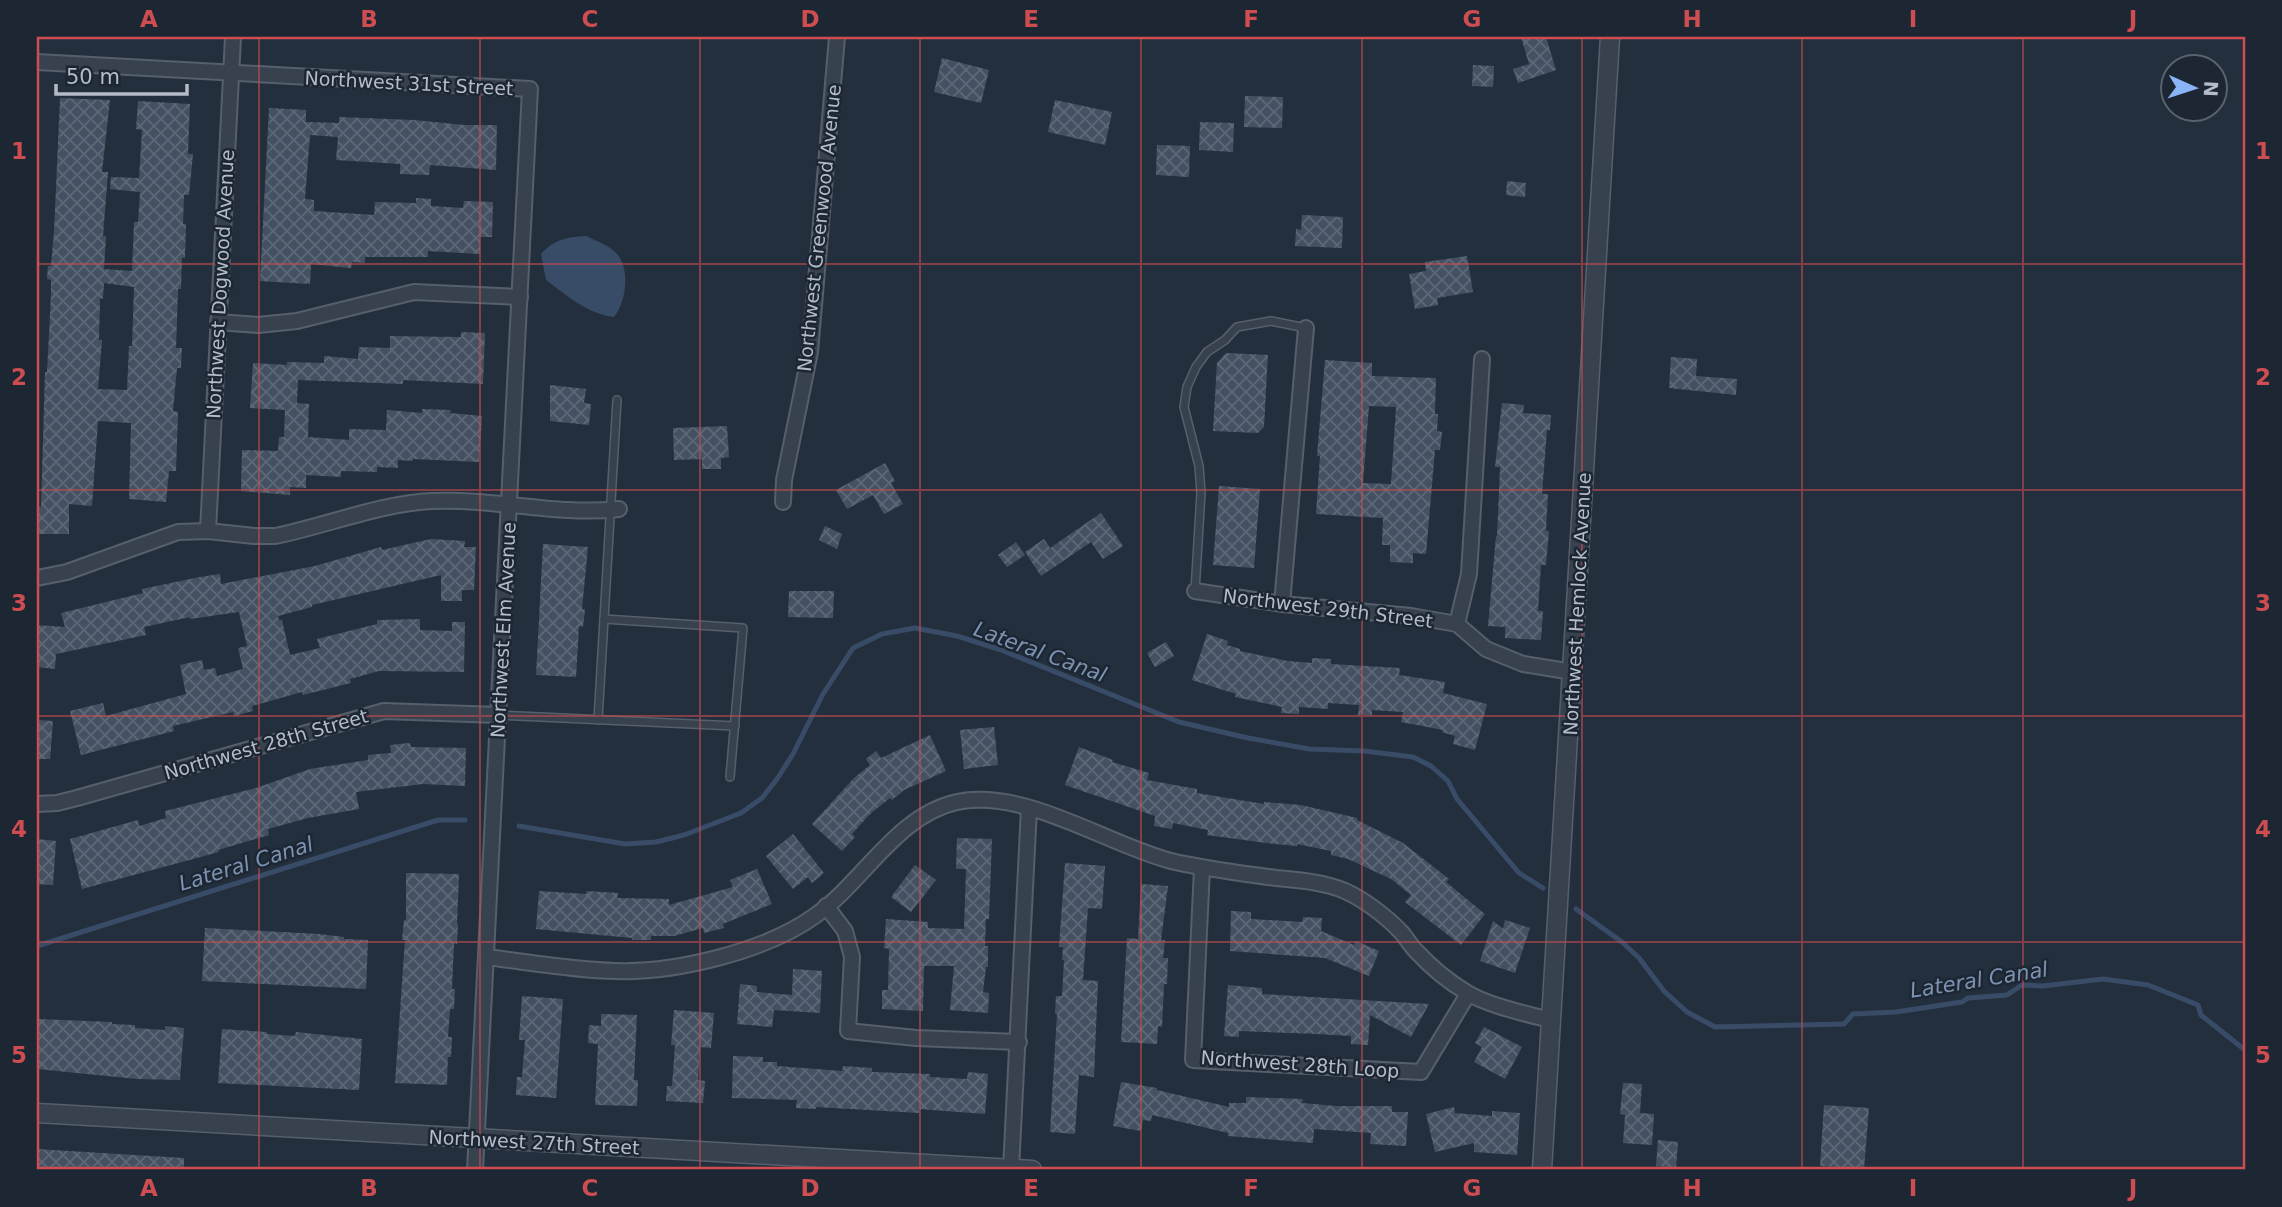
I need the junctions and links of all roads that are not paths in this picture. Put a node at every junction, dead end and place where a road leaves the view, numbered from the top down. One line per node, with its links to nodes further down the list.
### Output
1 (233, 37): 5 (street, Northwest Dogwood Avenue)
2 (837, 37): 12 (street, Northwest Greenwood Avenue)
3 (1610, 37): 21 (street, Northwest Hemlock Avenue)
4 (37, 62): 5 (street, Northwest 31st Street)
5 (231, 73): 6 (street, Northwest 31st Street); 8 (street, Northwest Dogwood Avenue)
6 (530, 89): 7 (street, Northwest Elm Avenue)
7 (520, 297): 8 (street); 13 (street, Northwest Elm Avenue)
8 (218, 322): 15 (street, Northwest Dogwood Avenue)
9 (1306, 327): 17 (lane); 18 (street)
10 (1482, 359): 20 (street)
11 (617, 400): 14 (lane)
12 (783, 502)
13 (509, 506): 14 (street); 15 (street); 22 (street, Northwest Elm Avenue)
14 (615, 509): 19 (lane)
15 (208, 531): 16 (street)
16 (37, 578)
17 (1195, 592): 18 (street, Northwest 29th Street)
18 (1282, 604): 20 (street, Northwest 29th Street)
19 (604, 619): 23 (lane); 24 (lane)
20 (1457, 624): 21 (street, Northwest 29th Street)
21 (1573, 672): 32 (street, Northwest Hemlock Avenue)
22 (498, 715): 23 (lane); 26 (street, Northwest 28th Street); 30 (street, Northwest Elm Avenue)
23 (598, 720): 24 (lane)
24 (735, 726): 25 (lane)
25 (730, 777)
26 (37, 804)
27 (1029, 808): 28 (street); 29 (street); 33 (street)
28 (1202, 868): 31 (street); 31 (street, Northwest 28th Loop)
29 (826, 906): 30 (street); 33 (street)
30 (486, 957): 35 (street, Northwest Elm Avenue)
31 (1468, 994): 32 (street)
32 (1550, 1020): 39 (street, Northwest Hemlock Avenue)
33 (1018, 1042): 37 (street)
34 (37, 1113): 35 (street, Northwest 27th Street)
35 (476, 1139): 36 (street, Northwest Elm Avenue); 37 (street, Northwest 27th Street)
36 (475, 1170)
37 (1011, 1170): 38 (street, Northwest 27th Street)
38 (1032, 1170)
39 (1542, 1170)

